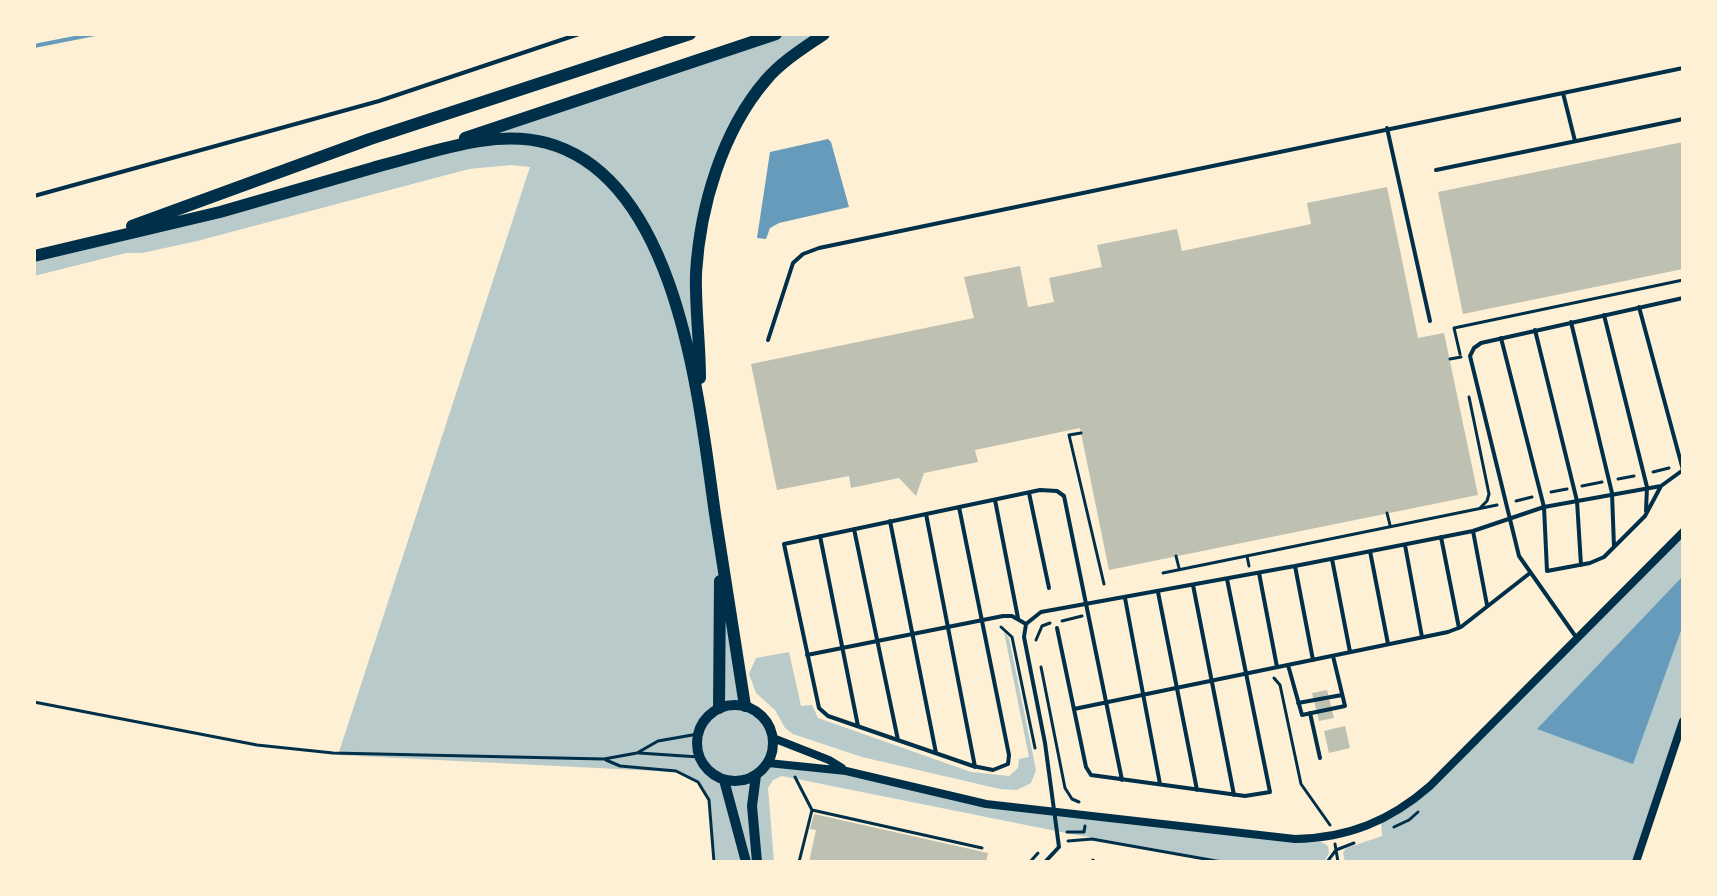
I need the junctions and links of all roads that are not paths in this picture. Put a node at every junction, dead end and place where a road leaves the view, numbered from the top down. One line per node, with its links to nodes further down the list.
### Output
1 (579, 34): 12 (lane)
2 (690, 34): 13 (main road)
3 (776, 34): 10 (main road)
4 (824, 34): 23 (main road)
5 (1683, 68): 6 (lane)
6 (1563, 93): 8 (lane); 9 (lane)
7 (1683, 119): 9 (lane)
8 (1387, 128): 18 (lane); 22 (lane)
9 (1575, 141): 11 (lane)
10 (375, 167): 13 (main road); 23 (main road)
11 (1436, 170)
12 (34, 196)
13 (72, 247): 14 (main road)
14 (34, 256)
15 (1683, 298): 16 (lane)
16 (1639, 307): 17 (lane); 24 (lane)
17 (1604, 315): 19 (lane); 26 (lane)
18 (1430, 321)
19 (1571, 322): 20 (lane); 28 (lane)
20 (1535, 330): 21 (lane); 30 (lane)
21 (1501, 338): 32 (lane); 35 (lane)
22 (768, 340)
23 (700, 397): 46 (main road)
24 (1683, 470): 25 (lane)
25 (1661, 486): 26 (lane); 34 (lane)
26 (1647, 487): 28 (lane); 34 (lane)
27 (1029, 493): 29 (lane); 53 (lane); 56 (lane)
28 (1612, 493): 30 (lane); 43 (lane)
29 (995, 500): 31 (lane); 58 (lane)
30 (1577, 501): 32 (lane); 47 (lane)
31 (959, 507): 33 (lane); 59 (lane)
32 (1544, 507): 35 (lane); 47 (lane)
33 (926, 514): 36 (lane); 61 (lane)
34 (1645, 516): 43 (lane)
35 (1509, 518): 38 (lane); 50 (lane)
36 (890, 521): 37 (lane); 64 (lane)
37 (854, 529): 40 (lane); 67 (lane)
38 (1473, 531): 41 (lane); 57 (lane)
39 (1683, 532): 66 (street)
40 (820, 536): 69 (lane); 71 (lane)
41 (1441, 537): 42 (lane); 63 (lane)
42 (1404, 544): 44 (lane); 65 (lane)
43 (1614, 547): 47 (lane)
44 (1370, 551): 45 (lane); 68 (lane)
45 (1332, 559): 48 (lane); 70 (lane)
46 (722, 562): 83 (main road); 84 (main road)
47 (1581, 565)
48 (1295, 566): 49 (lane); 73 (lane)
49 (1259, 573): 51 (lane); 75 (lane)
50 (1530, 573): 57 (lane); 66 (lane)
51 (1227, 579): 52 (lane); 76 (lane)
52 (1193, 585): 54 (lane); 77 (lane)
53 (1049, 588)
54 (1157, 591): 55 (lane); 78 (lane)
55 (1125, 598): 56 (lane); 79 (lane)
56 (1087, 603): 60 (lane); 81 (lane)
57 (1487, 605): 63 (lane)
58 (1018, 618): 59 (lane); 60 (lane)
59 (982, 619): 61 (lane); 94 (lane)
60 (1026, 624): 102 (lane)
61 (948, 626): 64 (lane); 94 (lane)
62 (1057, 628): 85 (lane)
63 (1459, 628): 65 (lane)
64 (913, 633): 67 (lane); 91 (lane)
65 (1422, 637): 68 (lane)
66 (1576, 637): 102 (street)
67 (877, 641): 69 (lane); 90 (lane)
68 (1388, 644): 70 (lane)
69 (843, 648): 71 (lane); 88 (lane)
70 (1350, 652): 72 (lane)
71 (807, 655): 88 (lane)
72 (1333, 656): 73 (lane); 80 (lane)
73 (1313, 660): 74 (lane)
74 (1288, 665): 75 (lane); 82 (lane)
75 (1277, 667): 76 (lane)
76 (1246, 674): 77 (lane); 101 (lane)
77 (1212, 681): 78 (lane); 101 (lane)
78 (1177, 688): 79 (lane); 100 (lane)
79 (1143, 695): 81 (lane); 99 (lane)
80 (1342, 695): 82 (lane); 86 (lane)
81 (1107, 702): 85 (lane); 98 (lane)
82 (1298, 703): 86 (lane)
83 (745, 706): 84 (street); 89 (street)
84 (719, 708): 97 (street)
85 (1074, 709): 98 (lane)
86 (1310, 713): 92 (lane)
87 (1683, 721): 106 (street)
88 (858, 726): 90 (lane)
89 (773, 738): 93 (street); 95 (street)
90 (898, 740): 91 (lane)
91 (936, 753): 94 (lane)
92 (1320, 758)
93 (768, 763): 95 (street); 96 (street)
94 (975, 767)
95 (846, 771): 102 (street)
96 (756, 775): 97 (street); 104 (street)
97 (724, 780): 103 (street)
98 (1122, 780): 99 (lane)
99 (1160, 785): 100 (lane)
100 (1197, 790): 101 (lane)
101 (1234, 795)
102 (1055, 813): 105 (lane)
103 (746, 862)
104 (757, 862)
105 (1045, 862)
106 (1636, 862)

